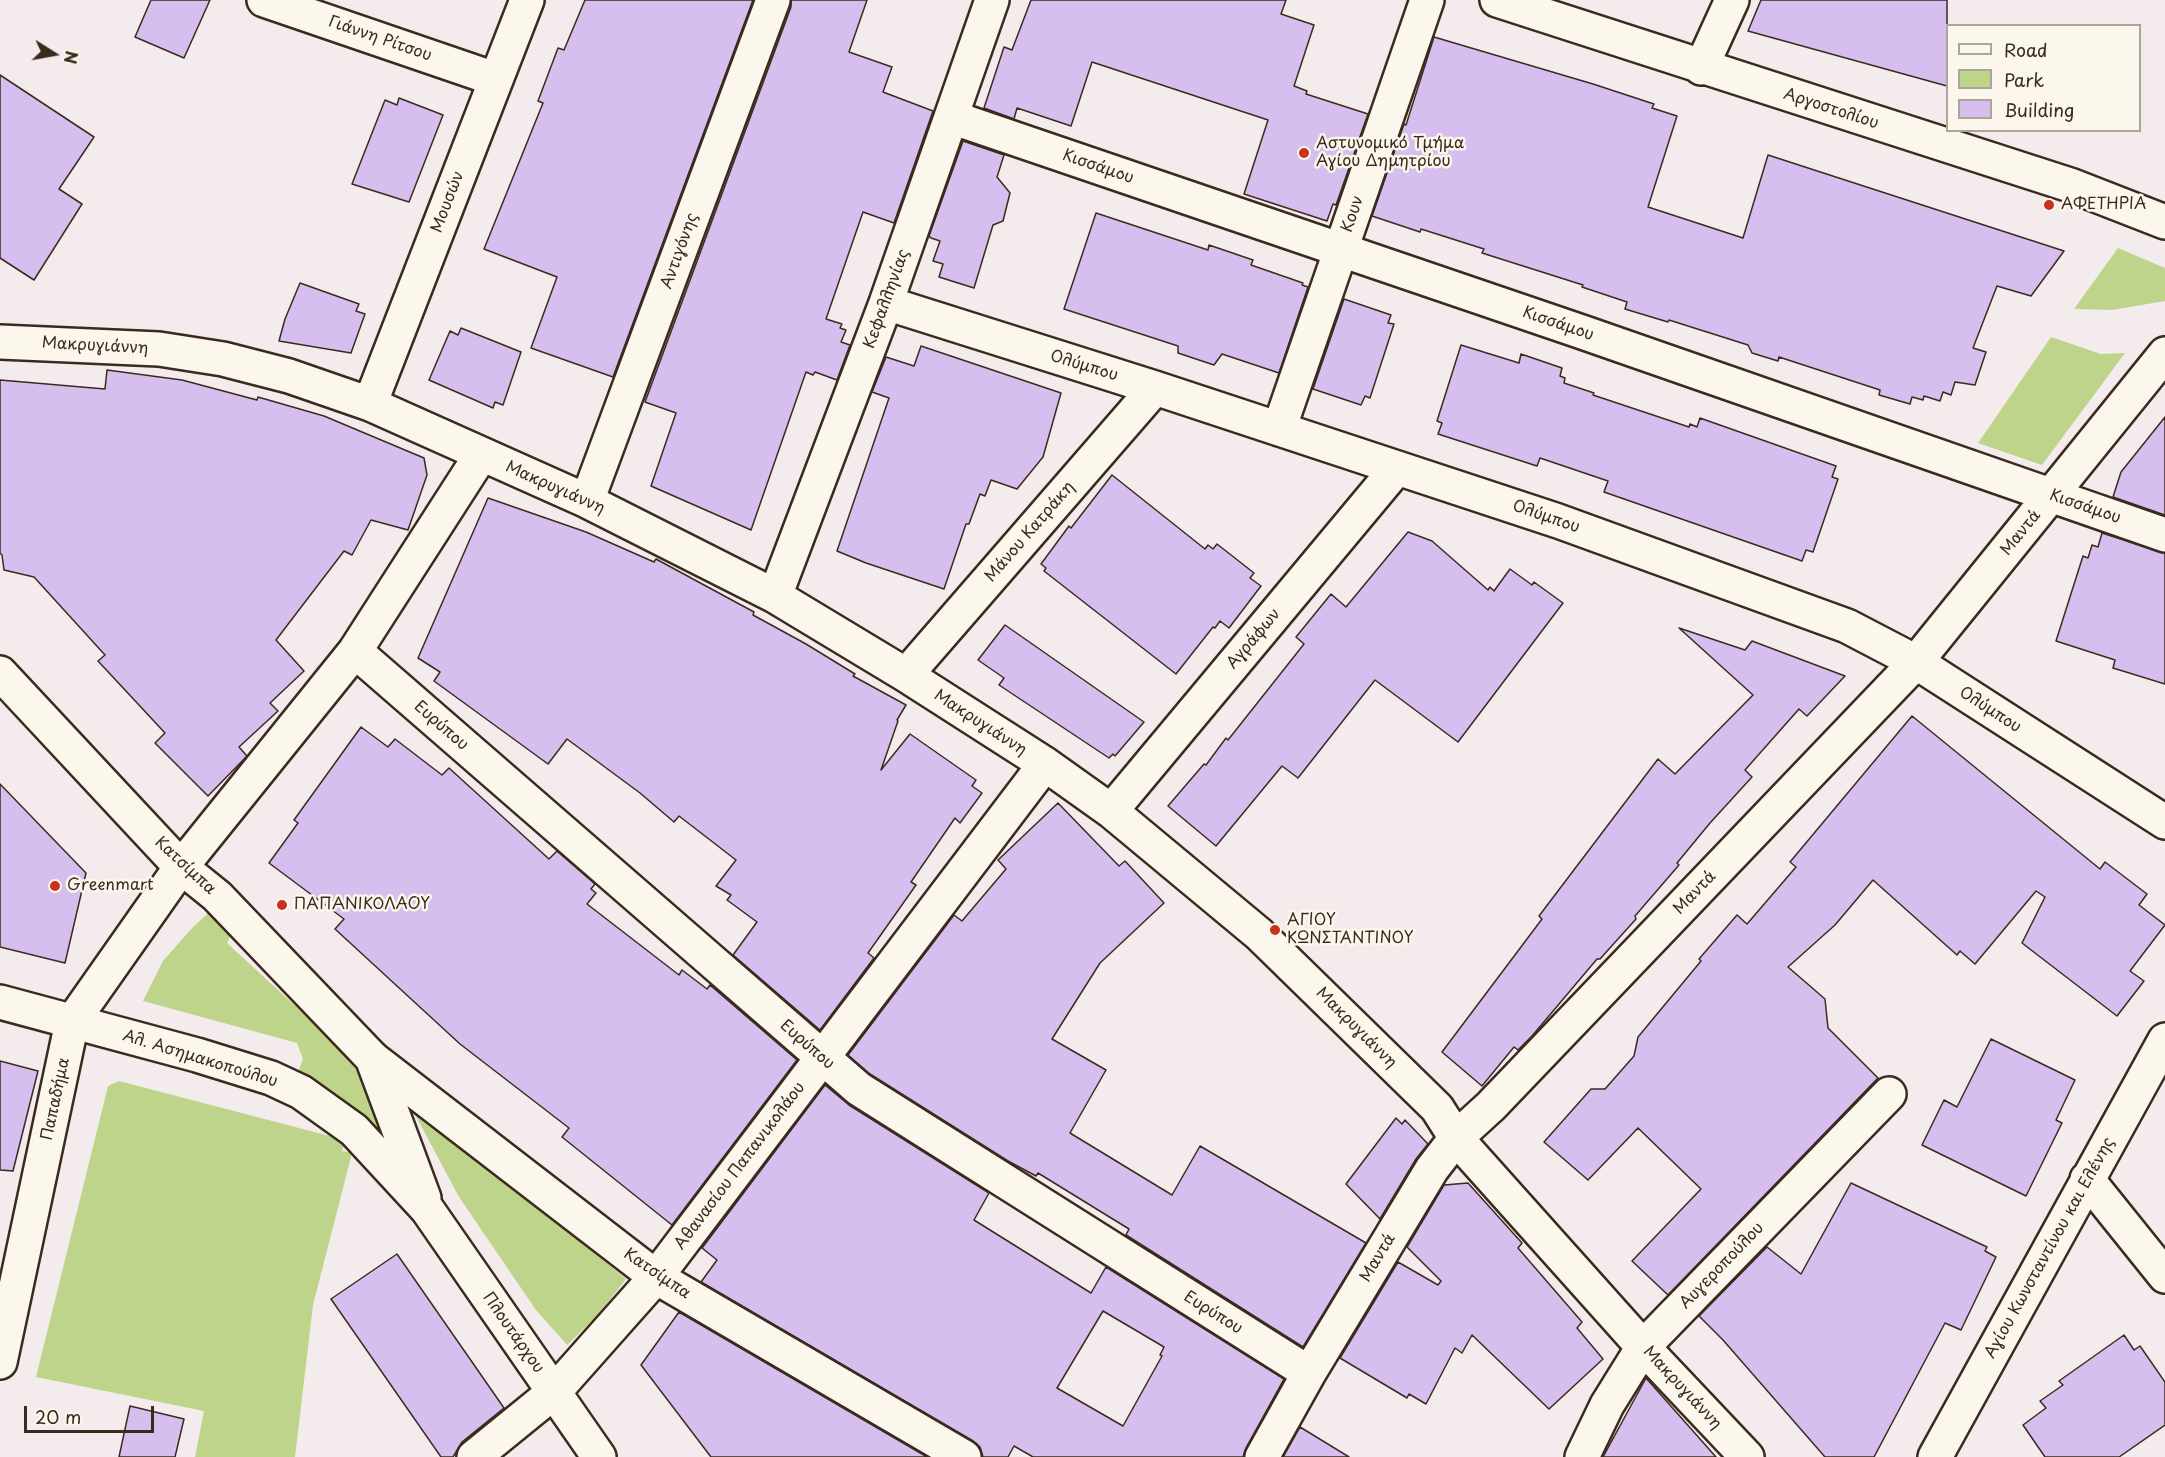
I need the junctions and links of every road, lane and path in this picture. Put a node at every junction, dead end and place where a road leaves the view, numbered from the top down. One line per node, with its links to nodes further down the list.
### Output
1 (264, 0): 9 (street, Γιάννη Ρίτσου)
2 (527, 0): 9 (street, Μουσών)
3 (773, 0): 22 (street, Αντιγόνης)
4 (992, 0): 10 (street, Κεφαλληνίας)
5 (1427, 0): 12 (street, Κουν)
6 (1497, 0): 8 (street, Αργοστολίου)
7 (1732, 0): 8 (street)
8 (1701, 68): 11 (street, Αργοστολίου)
9 (495, 79): 17 (street, Μουσών)
10 (951, 117): 12 (street, Κισσάμου); 13 (street, Κεφαλληνίας)
11 (2165, 222)
12 (1341, 249): 18 (street, Κουν); 21 (street, Κισσάμου)
13 (886, 303): 16 (street, Ολύμπου); 24 (street, Κεφαλληνίας)
14 (0, 342): 17 (street, Μακρυγιάννη)
15 (2165, 354): 21 (street, Μαντά)
16 (1155, 388): 18 (street, Ολύμπου); 28 (street, Μάνου Κατράκη)
17 (370, 404): 19 (street, Μακρυγιάννη)
18 (1279, 429): 20 (street, Ολύμπου)
19 (481, 455): 22 (street, Μακρυγιάννη); 25 (street, Παπαδήμα)
20 (1397, 468): 26 (street, Ολύμπου); 30 (street, Αγράφων)
21 (2051, 495): 23 (street, Κισσάμου); 26 (street, Μαντά)
22 (587, 501): 24 (street, Μακρυγιάννη)
23 (2165, 535)
24 (775, 596): 28 (street, Μακρυγιάννη)
25 (355, 651): 32 (street, Παπαδήμα); 37 (street, Ευρύπου)
26 (1916, 663): 31 (street, Ολύμπου); 39 (street, Μαντά)
27 (0, 673): 32 (street, Κατσίμπα)
28 (906, 675): 29 (street, Μακρυγιάννη)
29 (1045, 764): 30 (street, Μακρυγιάννη); 37 (street, Αθανασίου Παπανικολάου)
30 (1111, 811): 39 (street, Μακρυγιάννη)
31 (2165, 822)
32 (182, 867): 34 (street, Παπαδήμα); 36 (street, Κατσίμπα)
33 (0, 1002): 34 (street, Αλ. Ασημακοπούλου)
34 (72, 1022): 41 (street, Αλ. Ασημακοπούλου); 45 (street, Παπαδήμα)
35 (2165, 1040): 40 (street, Αγίου Κωνσταντίνου και Ελένης)
36 (372, 1058): 41 (street, Κατσίμπα); 43 (street, Κατσίμπα)
37 (822, 1058): 43 (street, Αθανασίου Παπανικολάου); 46 (street, Ευρύπου)
38 (1889, 1094): 44 (street, Αυγεροπούλου)
39 (1456, 1138): 44 (street, Μακρυγιάννη); 46 (street, Μαντά)
40 (2087, 1179): 42 (street); 54 (street, Αγίου Κωνσταντίνου και Ελένης)
41 (429, 1212): 47 (street, Πλουτάρχου)
42 (2165, 1276)
43 (656, 1277): 47 (street, Αθανασίου Παπανικολάου); 50 (street, Κατσίμπα)
44 (1643, 1347): 52 (street, Αυγεροπούλου); 53 (street, Μακρυγιάννη)
45 (0, 1362)
46 (1309, 1373): 51 (street, Μαντά)
47 (554, 1392): 48 (street, Αθανασίου Παπανικολάου); 49 (street, Πλουτάρχου)
48 (474, 1457)
49 (599, 1457)
50 (964, 1457)
51 (1262, 1457)
52 (1582, 1457)
53 (1747, 1457)
54 (1935, 1457)

